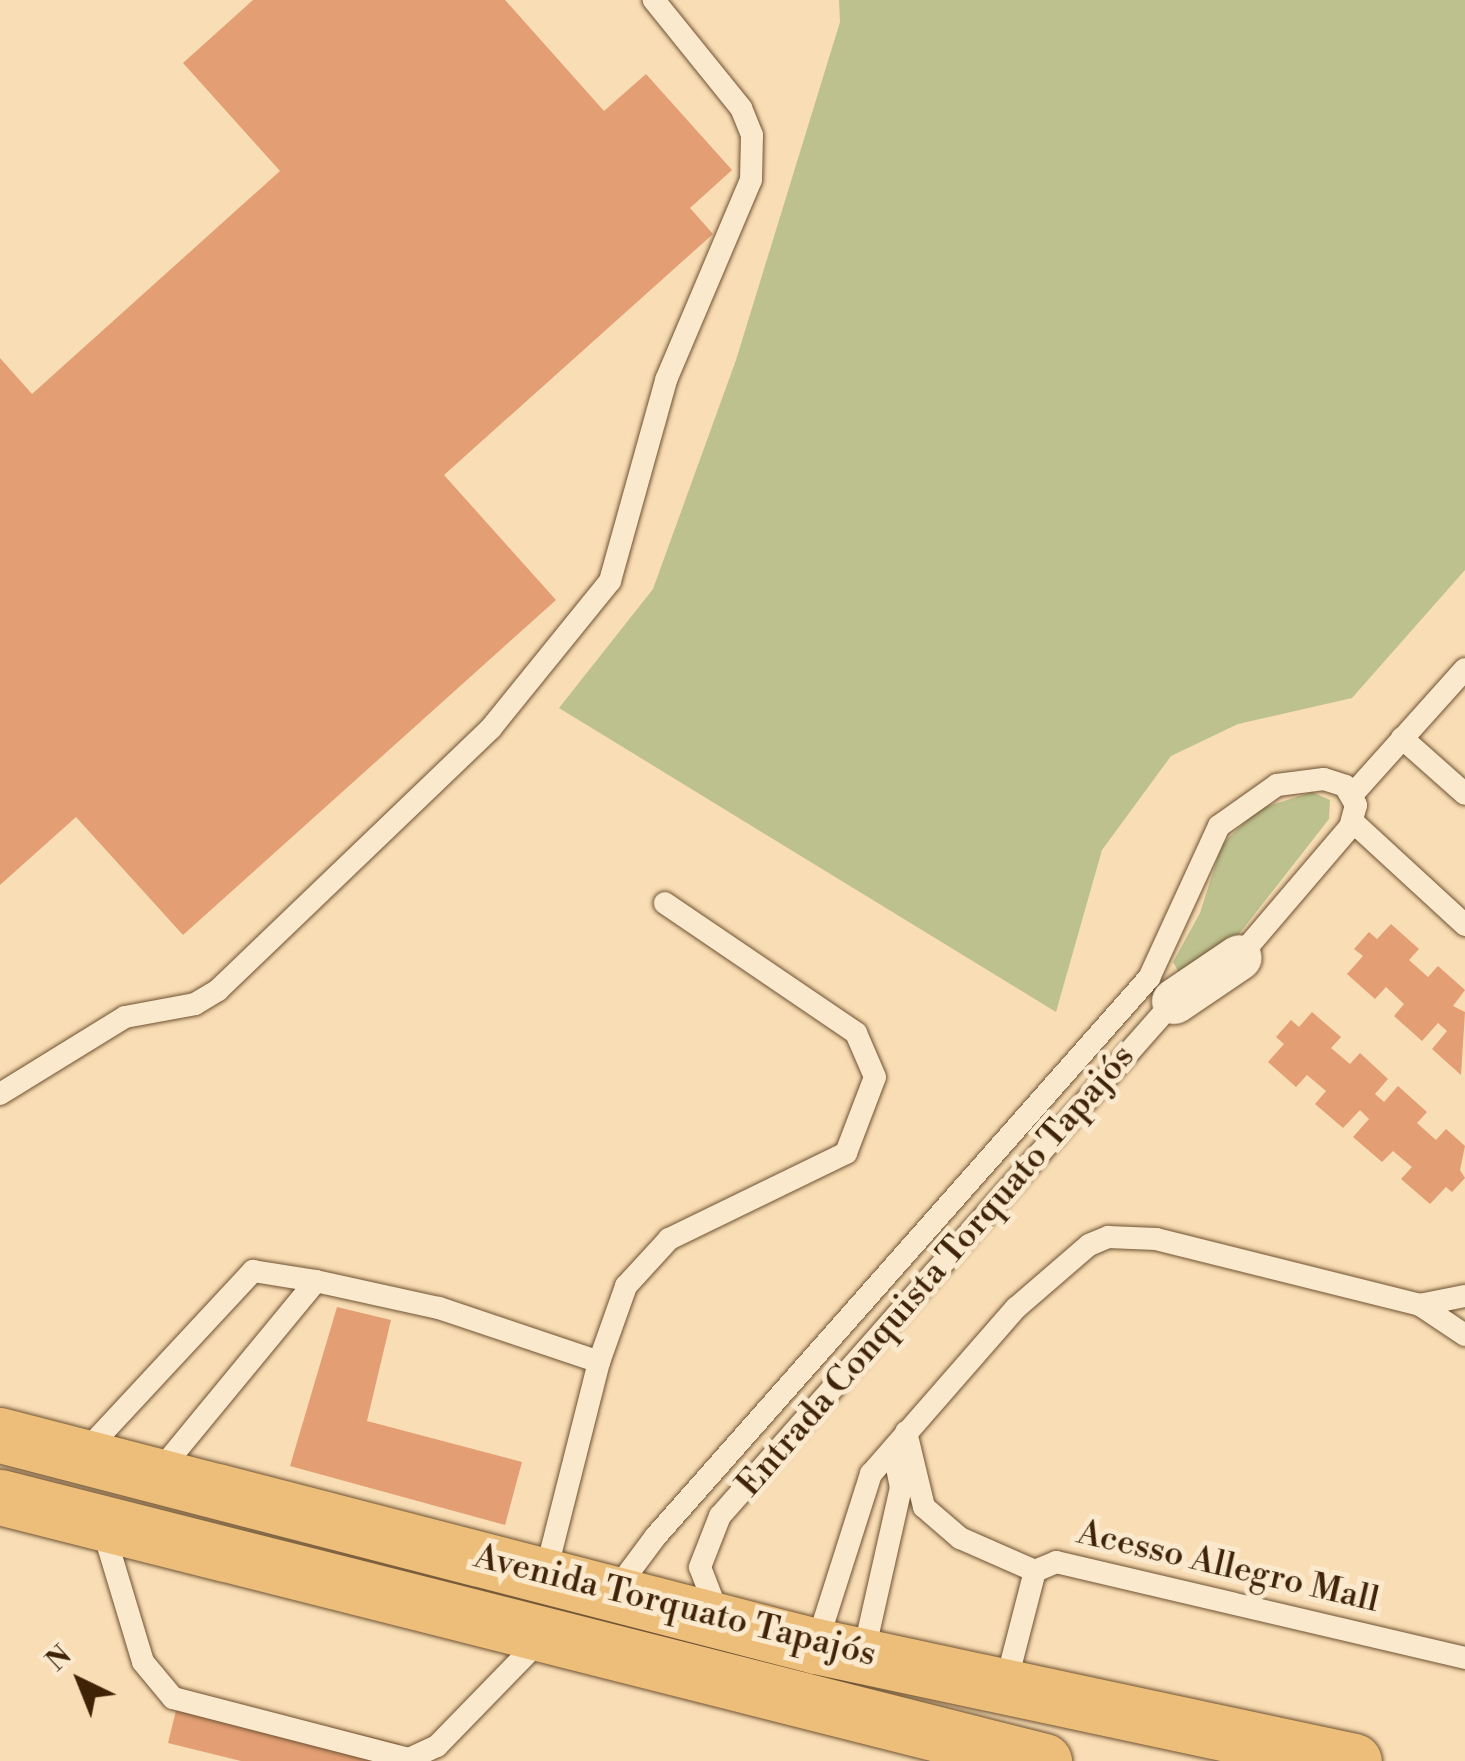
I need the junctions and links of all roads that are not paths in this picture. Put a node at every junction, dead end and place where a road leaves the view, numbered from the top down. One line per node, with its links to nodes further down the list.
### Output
1 (654, 0): 11 (lane)
2 (1465, 668): 3 (lane)
3 (1402, 738): 4 (lane); 5 (lane)
4 (1465, 794)
5 (1352, 795): 6 (lane); 10 (lane)
6 (1352, 821): 8 (lane); 9 (lane)
7 (665, 903): 16 (lane)
8 (1465, 925)
9 (1239, 957): 10 (street, Entrada Conquista Torquato Tapajós)
10 (1162, 989): 26 (lane); 27 (lane, Entrada Conquista Torquato Tapajós)
11 (0, 1094)
12 (316, 1280): 16 (lane); 20 (lane); 21 (lane)
13 (1465, 1296): 14 (lane)
14 (1420, 1305): 15 (lane); 17 (lane)
15 (1465, 1335)
16 (598, 1362): 25 (lane)
17 (906, 1432): 19 (lane); 24 (lane)
18 (0, 1435): 20 (highway, Avenida Torquato Tapajós)
19 (893, 1455): 29 (lane); 29 (lane)
20 (81, 1456): 21 (highway, Avenida Torquato Tapajós)
21 (154, 1476): 25 (highway, Avenida Torquato Tapajós)
22 (0, 1497): 23 (highway, Avenida Torquato Tapajós)
23 (101, 1523): 28 (highway, Avenida Torquato Tapajós); 28 (lane)
24 (1036, 1571): 30 (lane, Acesso Allegro Mall); 31 (lane, Acesso Allegro Mall)
25 (546, 1572): 26 (highway, Avenida Torquato Tapajós)
26 (615, 1592): 27 (highway, Avenida Torquato Tapajós)
27 (720, 1619): 29 (highway, Avenida Torquato Tapajós)
28 (543, 1637): 32 (highway, Avenida Torquato Tapajós)
29 (840, 1651): 31 (highway, Avenida Torquato Tapajós)
30 (1465, 1658)
31 (1005, 1686): 33 (highway, Avenida Torquato Tapajós)
32 (1044, 1761)
33 (1354, 1761)

